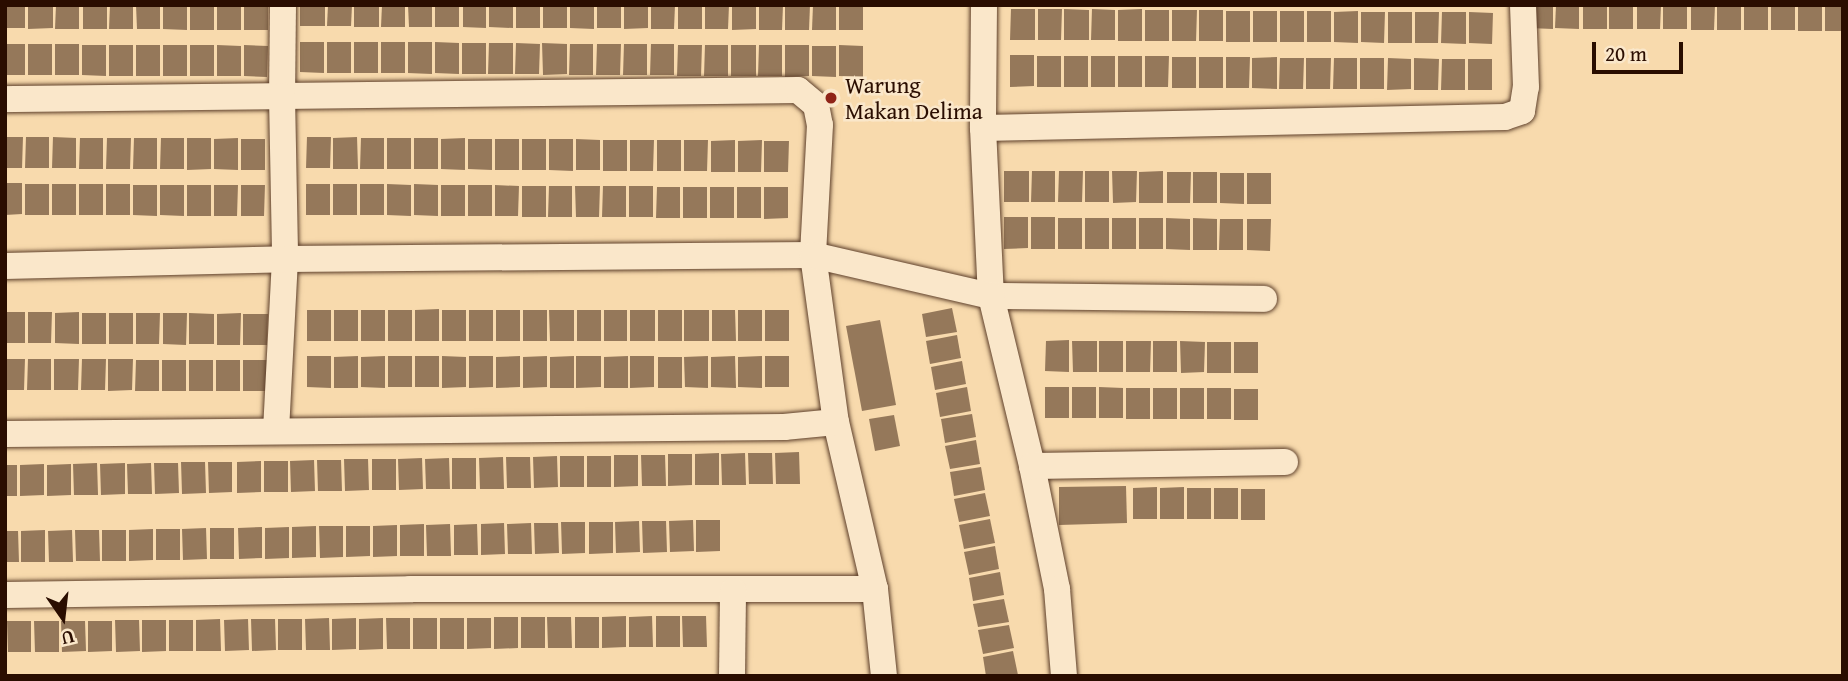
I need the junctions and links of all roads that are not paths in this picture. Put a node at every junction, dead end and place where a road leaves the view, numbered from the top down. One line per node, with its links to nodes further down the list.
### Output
1 (283, 5): 4 (street)
2 (984, 5): 6 (street)
3 (1522, 5): 6 (street)
4 (282, 96): 5 (street); 7 (street); 8 (street)
5 (5, 99)
6 (983, 128): 10 (street)
7 (813, 255): 8 (street); 10 (street); 12 (street)
8 (285, 259): 9 (street); 13 (street)
9 (5, 266)
10 (991, 296): 11 (street); 16 (street)
11 (1265, 299)
12 (836, 422): 13 (street); 17 (street)
13 (276, 429): 14 (street)
14 (5, 434)
15 (1285, 462): 16 (street)
16 (1032, 466): 22 (street)
17 (875, 589): 18 (street); 21 (street)
18 (733, 591): 19 (street); 20 (street)
19 (5, 595)
20 (732, 676)
21 (884, 676)
22 (1064, 676)

